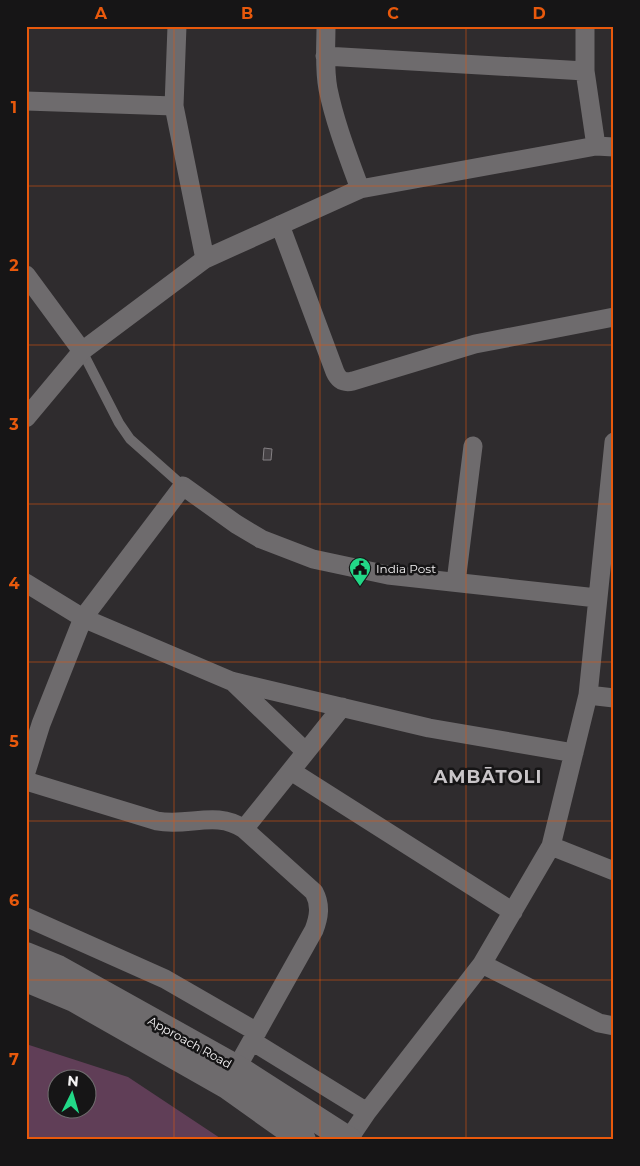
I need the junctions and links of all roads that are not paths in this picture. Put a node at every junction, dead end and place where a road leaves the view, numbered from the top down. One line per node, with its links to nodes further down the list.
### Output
1 (178, 26): 7 (street)
2 (326, 26): 4 (street)
3 (585, 26): 5 (street)
4 (326, 56): 5 (street); 9 (street)
5 (585, 72): 8 (street)
6 (26, 101): 7 (street)
7 (174, 106): 11 (street)
8 (605, 147): 9 (street)
9 (360, 189): 10 (street)
10 (280, 225): 11 (street); 13 (street)
11 (205, 259): 14 (street)
12 (26, 275): 14 (street)
13 (614, 317)
14 (82, 351): 15 (street); 18 (lane)
15 (26, 418)
16 (614, 442): 19 (street)
17 (473, 446): 20 (street)
18 (182, 486): 20 (street); 23 (street)
19 (608, 551): 22 (street)
20 (456, 582): 22 (street)
21 (26, 584): 23 (street)
22 (598, 598): 25 (street)
23 (83, 618): 24 (street); 31 (street)
24 (231, 681): 27 (street); 28 (street)
25 (588, 695): 26 (street); 29 (street)
26 (614, 698)
27 (342, 707): 28 (street); 29 (street)
28 (306, 752): 30 (street)
29 (574, 753): 34 (street)
30 (291, 771): 33 (street); 36 (street)
31 (26, 772)
32 (26, 781): 33 (street)
33 (244, 829): 42 (street)
34 (551, 846): 35 (street); 36 (street)
35 (614, 871)
36 (513, 912): 39 (street)
37 (26, 917): 42 (street)
38 (26, 955): 43 (street, Approach Road)
39 (482, 964): 41 (street); 44 (street)
40 (26, 979): 43 (street, Approach Road)
41 (614, 1026)
42 (255, 1036): 43 (street); 44 (street)
43 (232, 1077): 45 (street, Approach Road); 46 (street, Approach Road)
44 (367, 1112): 46 (street)
45 (303, 1140)
46 (348, 1140)

